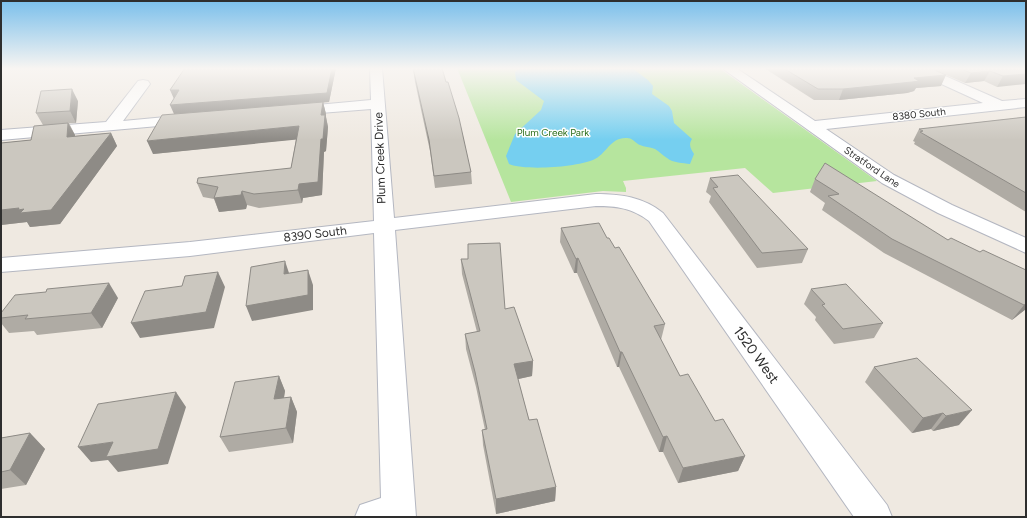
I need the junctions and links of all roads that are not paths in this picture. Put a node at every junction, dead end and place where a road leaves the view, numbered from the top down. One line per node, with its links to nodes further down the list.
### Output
1 (137, 92): 10 (street)
2 (377, 92): 6 (street)
3 (763, 92): 11 (street, Stratford Lane)
4 (970, 92): 7 (street)
5 (1026, 103): 7 (street, 8380 South)
6 (378, 104): 8 (street, Plum Creek Drive); 14 (street, Plum Creek Drive)
7 (1000, 106): 11 (street, 8380 South)
8 (282, 112)
9 (204, 118): 10 (street)
10 (111, 126): 12 (street)
11 (811, 126): 15 (street, Stratford Lane)
12 (1, 135)
13 (629, 202): 14 (street, 8390 South); 18 (street, 1520 West)
14 (383, 226): 16 (street, 8390 South); 17 (street, Plum Creek Drive)
15 (1026, 246)
16 (1, 265)
17 (390, 515)
18 (875, 517)

